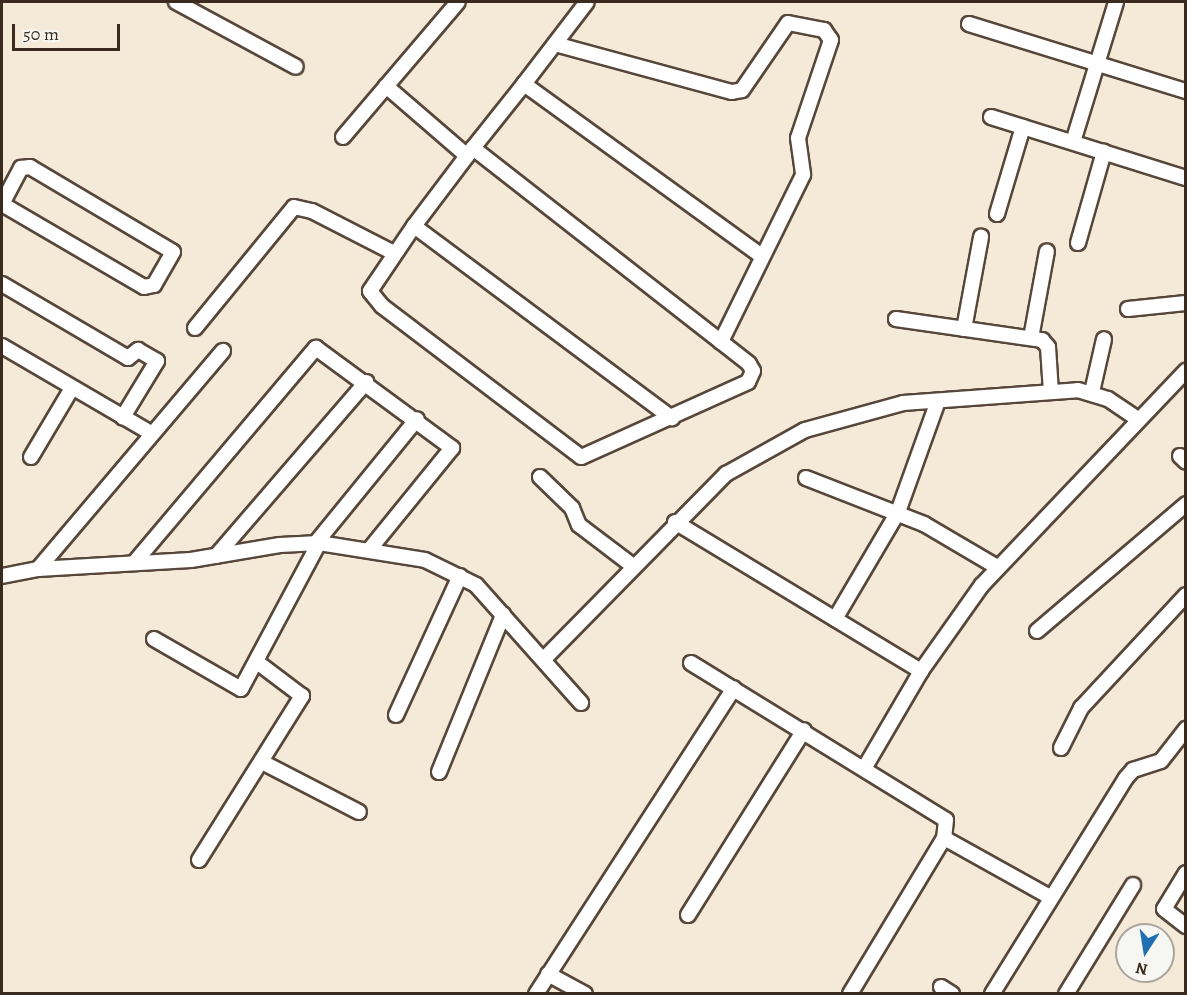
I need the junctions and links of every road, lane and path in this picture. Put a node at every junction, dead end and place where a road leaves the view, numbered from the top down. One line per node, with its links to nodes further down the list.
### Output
1 (176, 2): 8 (street)
2 (458, 2): 10 (street)
3 (587, 2): 6 (street)
4 (1116, 2): 7 (street)
5 (969, 24): 7 (street)
6 (555, 44): 9 (street); 26 (street)
7 (1097, 63): 11 (street); 15 (street)
8 (296, 67)
9 (524, 84): 16 (street); 26 (street)
10 (386, 86): 14 (street); 16 (street)
11 (1185, 91)
12 (991, 117): 13 (street)
13 (1023, 127): 15 (street); 20 (street)
14 (343, 138)
15 (1073, 142): 17 (street)
16 (470, 152): 21 (street); 35 (street)
17 (1104, 152): 18 (street); 23 (street)
18 (1185, 178)
19 (2, 204): 19 (street)
20 (997, 214)
21 (414, 226): 25 (street); 45 (street)
22 (981, 237): 32 (street)
23 (1078, 243)
24 (1047, 251): 33 (street)
25 (394, 253): 31 (street); 45 (street)
26 (760, 255): 35 (street)
27 (2, 284): 44 (street)
28 (1185, 303): 29 (street)
29 (1128, 309)
30 (896, 319): 32 (street)
31 (195, 328)
32 (964, 329): 33 (street)
33 (1030, 338): 41 (street)
34 (1104, 339): 42 (street)
35 (721, 342): 45 (street)
36 (2, 346): 40 (street)
37 (223, 351): 48 (street)
38 (1185, 371): 47 (street)
39 (366, 382): 46 (street); 57 (street); 58 (street)
40 (72, 388): 44 (street); 49 (street)
41 (1051, 392): 42 (street); 43 (street)
42 (1092, 392): 47 (street)
43 (938, 401): 53 (street); 54 (street)
44 (123, 417): 48 (street)
45 (672, 418)
46 (417, 419): 55 (street); 56 (street)
47 (1138, 419): 60 (street)
48 (149, 432): 61 (street)
49 (31, 457)
50 (540, 477): 59 (street)
51 (806, 478): 53 (street)
52 (1185, 504): 67 (street)
53 (896, 514): 60 (street); 66 (street)
54 (675, 522): 59 (street); 66 (street)
55 (317, 544): 56 (street); 57 (street); 70 (street)
56 (370, 549): 63 (street)
57 (216, 556): 58 (street)
58 (134, 563): 61 (street)
59 (633, 566): 69 (street)
60 (998, 567): 72 (street)
61 (38, 569): 62 (street)
62 (2, 576)
63 (460, 576): 65 (street); 75 (street)
64 (1185, 595): 78 (street)
65 (502, 615): 69 (street); 81 (street)
66 (836, 619): 72 (street)
67 (1037, 631)
68 (154, 639): 70 (street)
69 (544, 659): 74 (street)
70 (257, 662): 79 (street)
71 (691, 663): 73 (street)
72 (921, 671): 80 (street)
73 (734, 688): 77 (street); 90 (street)
74 (581, 703)
75 (396, 715)
76 (1185, 729): 87 (street)
77 (804, 730): 80 (street); 88 (street)
78 (1061, 748)
79 (262, 762): 82 (street); 84 (street)
80 (865, 767): 83 (street)
81 (440, 772)
82 (359, 812)
83 (944, 838): 87 (street); 94 (street)
84 (199, 860)
85 (1185, 873): 89 (street)
86 (1133, 885): 95 (street)
87 (1050, 897): 91 (street)
88 (688, 915)
89 (1185, 926)
90 (549, 974): 92 (street); 93 (street)
91 (995, 992)
92 (536, 993)
93 (585, 993)
94 (850, 993)
95 (1066, 993)

